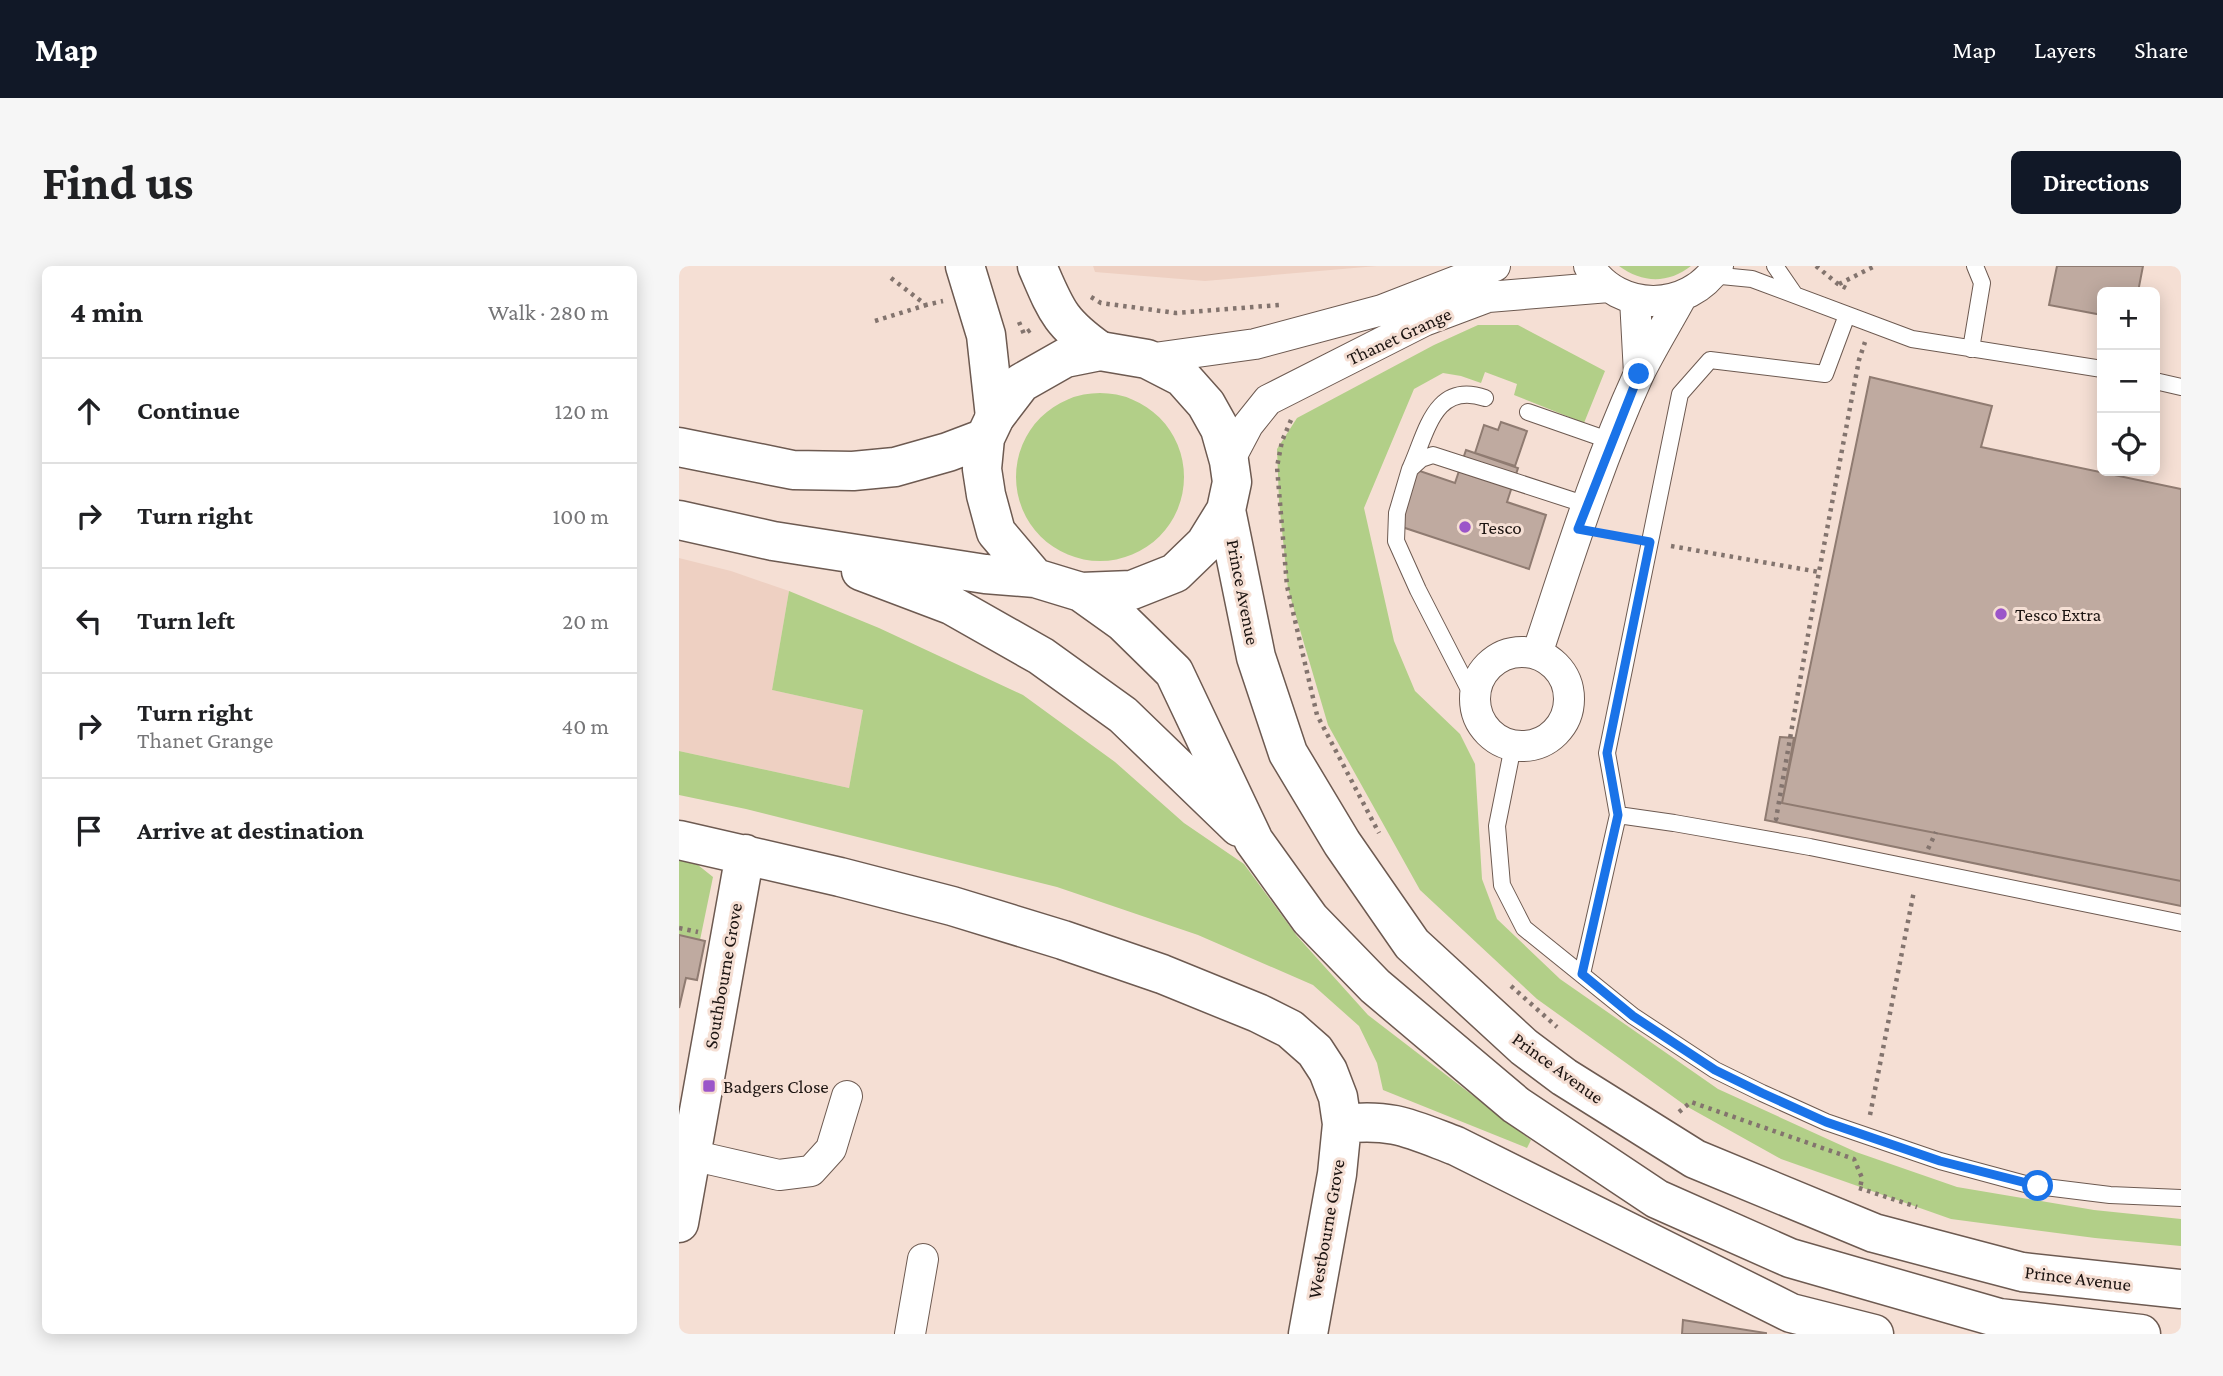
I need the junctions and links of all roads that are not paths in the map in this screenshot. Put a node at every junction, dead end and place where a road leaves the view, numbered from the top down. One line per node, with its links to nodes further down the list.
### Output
1 (965, 266): 20 (main road)
2 (1037, 266): 12 (main road)
3 (1495, 266): 13 (street, Thanet Grange)
4 (1775, 266): 8 (lane)
5 (1975, 266): 11 (lane)
6 (1715, 271): 8 (lane); 9 (street)
7 (1611, 284): 9 (street, Thanet Grange); 15 (street); 23 (street, Thanet Grange)
8 (1795, 295): 10 (lane)
9 (1682, 296): 15 (street)
10 (1847, 315): 11 (lane); 34 (lane)
11 (1971, 349): 14 (lane)
12 (1100, 351): 13 (main road); 20 (main road)
13 (1147, 359): 23 (main road)
14 (2097, 368)
15 (1639, 374): 21 (street)
16 (2160, 382): 17 (lane)
17 (2181, 387)
18 (1485, 398): 24 (lane)
19 (1528, 412): 21 (lane)
20 (990, 428): 22 (main road); 29 (main road)
21 (1611, 441): 26 (street)
22 (679, 447)
23 (1229, 461): 25 (main road)
24 (1410, 470): 26 (lane); 32 (lane)
25 (1226, 510): 30 (main road); 46 (main road, Prince Avenue)
26 (1582, 517): 31 (street)
27 (679, 520): 28 (main road)
28 (773, 541): 29 (main road); 36 (main road)
29 (1035, 578): 30 (main road)
30 (1081, 592): 36 (main road)
31 (1537, 654): 32 (street); 33 (street)
32 (1474, 699): 33 (street)
33 (1513, 746): 39 (lane)
34 (1618, 815): 38 (lane); 39 (lane)
35 (679, 839): 37 (main road)
36 (1254, 841): 51 (main road)
37 (744, 854): 41 (main road); 42 (main road, Southbourne Grove)
38 (2181, 923)
39 (1582, 974): 43 (lane)
40 (847, 1096): 42 (street)
41 (1342, 1124): 47 (main road); 49 (main road, Westbourne Grove)
42 (691, 1155): 44 (main road, Southbourne Grove)
43 (2181, 1198)
44 (679, 1223)
45 (923, 1259): 48 (street)
46 (2181, 1289)
47 (1789, 1323): 50 (main road)
48 (910, 1334)
49 (1308, 1334)
50 (1874, 1334)
51 (2141, 1334)

